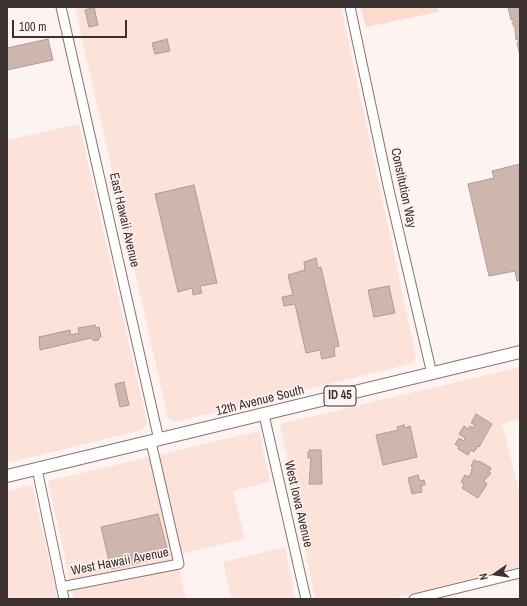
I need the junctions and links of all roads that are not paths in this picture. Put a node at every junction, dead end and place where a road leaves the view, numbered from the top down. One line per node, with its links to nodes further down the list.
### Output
1 (61, 7): 6 (street, East Hawaii Avenue)
2 (350, 7): 4 (street, Constitution Way)
3 (520, 352): 4 (main road, 12th Avenue South / ID 45)
4 (432, 374): 5 (main road, 12th Avenue South / ID 45)
5 (264, 415): 6 (main road, 12th Avenue South / ID 45); 12 (street, West Iowa Avenue)
6 (155, 441): 7 (main road, 12th Avenue South / ID 45); 10 (street, West Hawaii Avenue)
7 (37, 469): 8 (main road, 12th Avenue South / ID 45); 10 (street)
8 (7, 476)
9 (520, 573): 13 (street)
10 (61, 587): 11 (street)
11 (64, 599)
12 (306, 599)
13 (414, 599)

